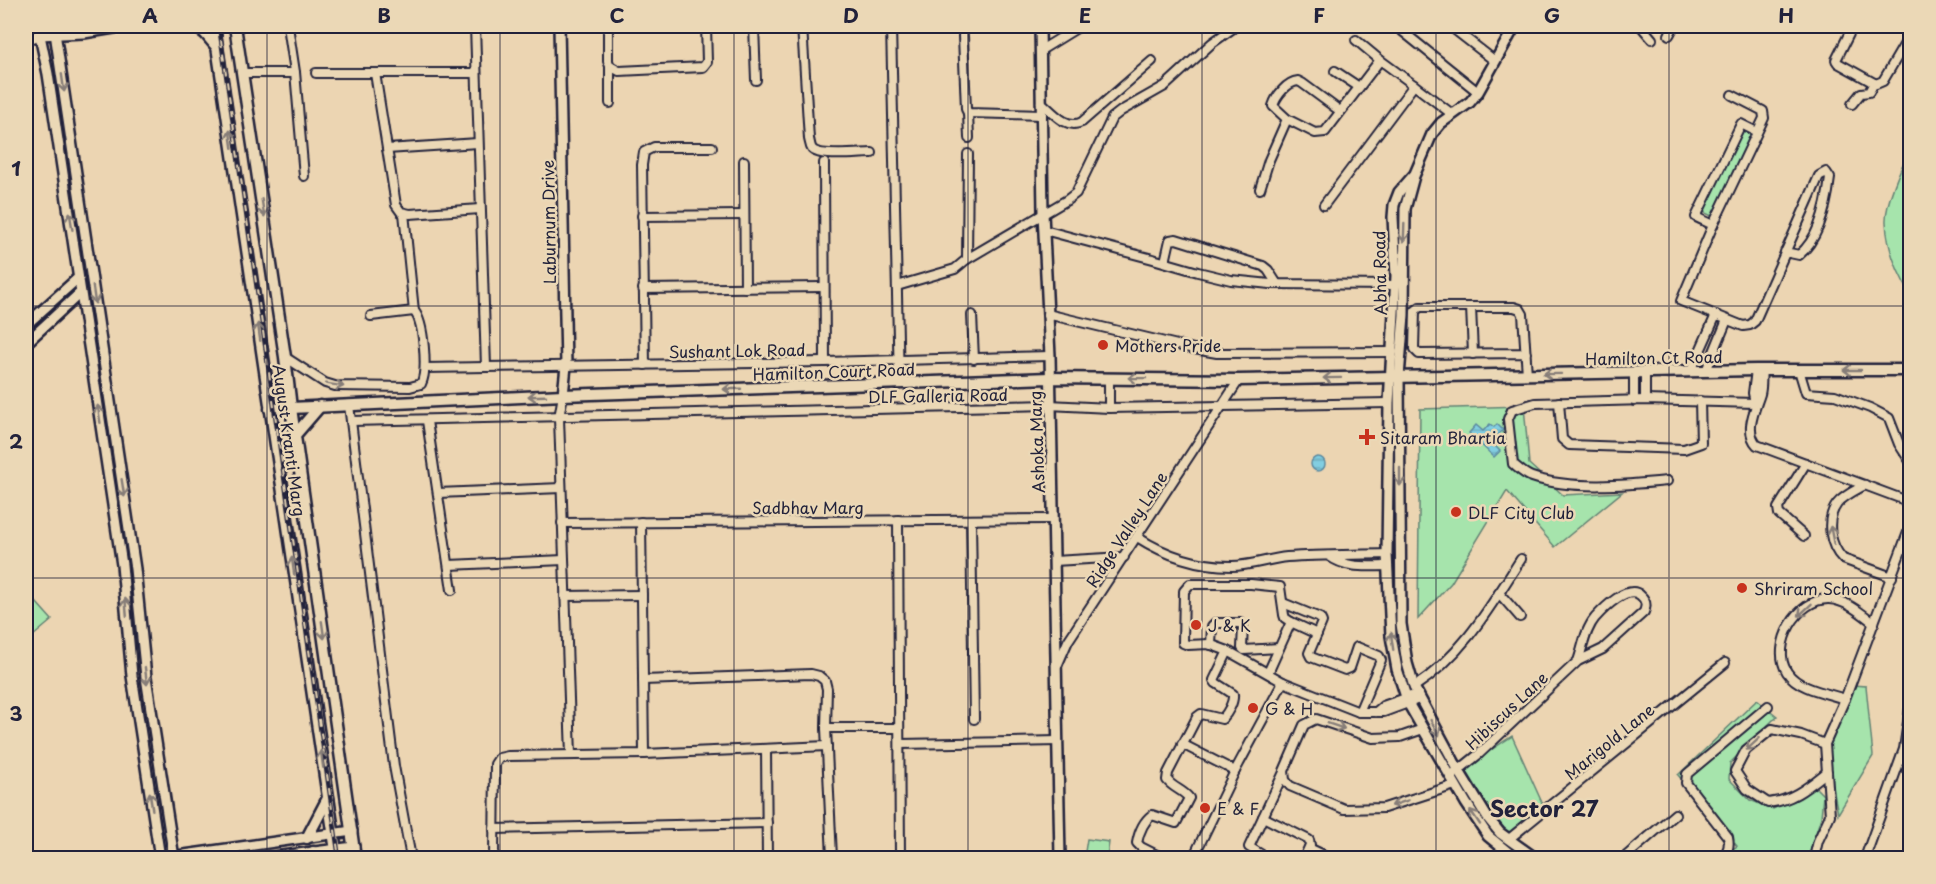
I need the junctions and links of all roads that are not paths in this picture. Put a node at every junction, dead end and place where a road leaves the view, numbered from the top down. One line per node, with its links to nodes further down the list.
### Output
1 (126, 26): 23 (street)
2 (195, 26): 30 (main road)
3 (214, 26): 30 (main road, August Kranti Marg)
4 (235, 26): 37 (main road, August Kranti Marg)
5 (288, 26): 38 (street)
6 (475, 26): 41 (street)
7 (559, 26): 107 (street, Laburnum Drive)
8 (608, 26): 35 (street)
9 (706, 26): 35 (street)
10 (754, 26): 42 (street)
11 (802, 26): 61 (street)
12 (891, 26): 82 (street)
13 (1040, 26): 31 (street, Ashoka Marg)
14 (1080, 26): 31 (street)
15 (1236, 26): 71 (street)
16 (1396, 26): 46 (street)
17 (1450, 26): 34 (street)
18 (1641, 26): 27 (street)
19 (1674, 26): 24 (street)
20 (1853, 26): 43 (street)
21 (1511, 27): 34 (street, Abha Road)
22 (39, 30): 23 (street); 28 (street); 79 (street, one-way to 22)
23 (54, 30): 217 (street, one-way to 217)
24 (1669, 34)
25 (1911, 35): 43 (street)
26 (963, 36): 52 (street)
27 (1652, 39)
28 (26, 40)
29 (1356, 40): 32 (street)
30 (218, 49): 135 (main road, August Kranti Marg, one-way to 30)
31 (1041, 50): 48 (street, Ashoka Marg)
32 (1380, 60): 44 (street); 45 (street)
33 (1152, 61): 48 (street)
34 (1495, 61): 46 (street, Abha Road)
35 (610, 66): 49 (street)
36 (1335, 71): 45 (street)
37 (243, 73): 38 (street); 102 (main road, August Kranti Marg, one-way to 102)
38 (295, 73): 65 (street)
39 (316, 73): 40 (street)
40 (375, 73): 41 (street); 60 (street)
41 (476, 73): 58 (street)
42 (756, 80)
43 (1877, 83): 50 (street)
44 (1414, 85): 53 (street); 68 (street)
45 (1359, 87): 51 (street)
46 (1478, 92): 53 (street, Abha Road)
47 (1732, 95): 56 (street)
48 (1041, 102): 54 (street, Ashoka Marg)
49 (610, 103)
50 (1852, 104)
51 (1340, 111): 55 (street); 55 (street)
52 (968, 113): 54 (street); 57 (street)
53 (1452, 114): 66 (street, Abha Road)
54 (1042, 115): 71 (street, Ashoka Marg)
55 (1287, 119): 67 (street)
56 (1757, 132): 74 (street); 74 (street)
57 (969, 138)
58 (478, 143): 60 (street); 69 (street)
59 (712, 147): 72 (street)
60 (387, 149): 70 (street)
61 (872, 153)
62 (968, 153): 77 (street)
63 (744, 161): 73 (street)
64 (824, 163): 83 (street)
65 (304, 176)
66 (1414, 176): 81 (street, Abha Road); 91 (street, Abha Road, one-way to 91)
67 (1260, 189)
68 (1324, 205)
69 (480, 209): 70 (street); 108 (street)
70 (404, 213): 88 (street)
71 (1043, 213): 75 (street, Ashoka Marg); 77 (street)
72 (642, 216): 73 (street); 85 (street)
73 (744, 216): 84 (street)
74 (1713, 225): 93 (street)
75 (1044, 230): 78 (street); 89 (street, Ashoka Marg)
76 (1785, 252): 76 (street); 95 (street)
77 (967, 259): 82 (street)
78 (1165, 262): 80 (street); 80 (street)
79 (78, 278): 86 (street); 96 (street)
80 (1277, 284): 81 (street)
81 (1396, 285): 98 (street, Abha Road)
82 (897, 286): 104 (street)
83 (824, 287): 84 (street); 105 (street)
84 (745, 288): 85 (street)
85 (643, 289): 106 (street)
86 (80, 293): 97 (street); 218 (street, one-way to 86)
87 (1471, 307): 92 (street); 99 (street); 100 (street)
88 (414, 311): 94 (street); 109 (street)
89 (1047, 314): 98 (street); 101 (street, Ashoka Marg)
90 (972, 315): 103 (street)
91 (1404, 315): 92 (street); 117 (street, Abha Road)
92 (1415, 315): 100 (street)
93 (1716, 315): 95 (street); 113 (street)
94 (370, 316)
95 (1727, 320): 114 (street)
96 (26, 325)
97 (26, 343)
98 (1393, 352): 117 (street, Abha Road)
99 (1526, 353): 100 (street); 116 (street)
100 (1473, 354)
101 (1050, 356): 103 (street, Sushant Lok Road); 118 (street, Ashoka Marg)
102 (285, 357): 109 (street, one-way to 109); 133 (main road, August Kranti Marg)
103 (974, 359): 104 (street, Sushant Lok Road)
104 (898, 360): 105 (street, Sushant Lok Road); 121 (street)
105 (825, 362): 106 (street, Sushant Lok Road)
106 (645, 365): 107 (street, Sushant Lok Road)
107 (566, 366): 108 (street, Sushant Lok Road); 122 (street, Laburnum Drive)
108 (486, 367): 109 (street, Sushant Lok Road)
109 (425, 368)
110 (1759, 370): 111 (main road, Hamilton Ct Road); 114 (main road, Hamilton Ct Road); 128 (street)
111 (1799, 370): 112 (main road, Hamilton Ct Road, one-way to 111); 140 (street)
112 (1911, 370)
113 (1691, 371): 114 (main road, Hamilton Ct Road); 115 (main road, Hamilton Ct Road)
114 (1706, 371)
115 (1639, 372): 116 (main road, Hamilton Ct Road, one-way to 116); 123 (street); 124 (street)
116 (1527, 375): 117 (main road, Hamilton Ct Road)
117 (1395, 377): 120 (main road, Hamilton Court Road, one-way to 120); 127 (street); 182 (street, one-way to 182)
118 (1049, 378): 119 (main road, Hamilton Court Road); 121 (main road, Hamilton Court Road); 130 (street, Ashoka Marg)
119 (1109, 378): 120 (main road, Hamilton Court Road, one-way to 119); 134 (street)
120 (1239, 380): 132 (street, Ridge Valley Lane)
121 (899, 384): 122 (main road, Hamilton Court Road, one-way to 122)
122 (562, 395): 129 (main road, Hamilton Court Road, one-way to 129); 136 (street, Laburnum Drive)
123 (1645, 400): 124 (street); 125 (street)
124 (1634, 401): 126 (street)
125 (1700, 401): 126 (street); 128 (street)
126 (1559, 402): 142 (street)
127 (1389, 403): 132 (street, DLF Galleria Road); 155 (street)
128 (1755, 403): 141 (street)
129 (349, 405): 131 (main road, Hamilton Court Road); 137 (street)
130 (1049, 405): 134 (street, DLF Galleria Road); 136 (street, DLF Galleria Road); 147 (street, Ashoka Marg)
131 (320, 406): 133 (main road, Hamilton Court Road); 139 (main road)
132 (1221, 407): 134 (street, DLF Galleria Road); 154 (street, Ridge Valley Lane)
133 (291, 408): 135 (main road, Hamilton Court Road); 139 (main road, August Kranti Marg)
134 (1109, 408)
135 (270, 409): 204 (main road, August Kranti Marg, one-way to 135)
136 (559, 418): 138 (street, DLF Galleria Road); 144 (street, Laburnum Drive)
137 (351, 421): 138 (street, DLF Galleria Road); 220 (street)
138 (427, 421): 145 (street)
139 (295, 435): 209 (main road, August Kranti Marg, one-way to 209)
140 (1911, 460)
141 (1806, 463): 143 (street); 153 (street)
142 (1668, 481)
143 (1865, 485): 146 (street); 163 (street, one-way to 143)
144 (561, 488): 145 (street); 151 (street, Laburnum Drive)
145 (438, 494): 161 (street)
146 (1911, 512)
147 (1053, 519): 149 (street, Sadbhav Marg); 160 (street, Ashoka Marg)
148 (898, 520): 149 (street, Sadbhav Marg); 150 (street, Sadbhav Marg); 190 (street)
149 (971, 520): 188 (street)
150 (641, 522): 151 (street, Sadbhav Marg); 166 (street)
151 (562, 523): 159 (street, Laburnum Drive)
152 (1911, 527): 163 (street)
153 (1804, 536)
154 (1137, 537): 156 (street); 157 (street, Ridge Valley Lane)
155 (1387, 554): 156 (street); 162 (street)
156 (1329, 556): 162 (street)
157 (1124, 557): 160 (street); 178 (street, Ridge Valley Lane)
158 (1521, 559): 165 (street)
159 (564, 561): 161 (street); 167 (street, Laburnum Drive)
160 (1054, 561): 178 (street, Ashoka Marg)
161 (449, 565): 164 (street)
162 (1388, 566): 184 (street, one-way to 162)
163 (1892, 577): 171 (street)
164 (452, 590)
165 (1499, 593): 169 (street); 182 (street)
166 (642, 595): 167 (street); 180 (street)
167 (565, 596): 199 (street, Laburnum Drive)
168 (1283, 603): 170 (street); 172 (street); 173 (street)
169 (1520, 617)
170 (1291, 622): 172 (street); 174 (street)
171 (1874, 623): 183 (street); 183 (street, one-way to 183)
172 (1317, 634): 187 (street)
173 (1211, 645): 174 (street); 175 (street)
174 (1279, 648): 179 (street)
175 (1228, 651): 179 (street); 194 (street)
176 (1578, 661): 176 (street, Hibiscus Lane); 203 (street, Hibiscus Lane)
177 (1725, 663): 212 (street, Marigold Lane)
178 (1056, 668): 192 (street, Ashoka Marg)
179 (1268, 673): 181 (street)
180 (643, 680): 189 (street); 198 (street)
181 (1283, 682): 187 (street); 200 (street)
182 (1417, 693): 184 (street); 203 (street, one-way to 203)
183 (1845, 699): 195 (street)
184 (1407, 700): 187 (street); 191 (street)
185 (1768, 706): 234 (street)
186 (1911, 708): 236 (street)
187 (1359, 712)
188 (974, 719)
189 (826, 728): 190 (street); 196 (street)
190 (899, 728): 193 (street)
191 (1423, 729): 201 (street, one-way to 191); 203 (street)
192 (1059, 741): 193 (street); 225 (street, Ashoka Marg)
193 (900, 744): 224 (street)
194 (1182, 744): 200 (street); 226 (street)
195 (1825, 744): 202 (street); 202 (street, one-way to 202)
196 (827, 746): 197 (street); 223 (street)
197 (766, 750): 198 (street); 207 (street)
198 (644, 754): 199 (street)
199 (571, 755): 208 (street)
200 (1235, 771): 227 (street)
201 (1284, 771): 203 (street, one-way to 201); 206 (street)
202 (1827, 772): 235 (street)
203 (1455, 777): 212 (street); 231 (street, one-way to 203)
204 (328, 798): 210 (main road, August Kranti Marg); 211 (main road)
205 (1675, 814): 233 (street)
206 (1263, 817): 213 (street); 228 (street)
207 (767, 822): 208 (street); 222 (street)
208 (494, 829): 221 (street)
209 (352, 831): 210 (street); 214 (main road, August Kranti Marg)
210 (333, 834): 211 (street); 215 (main road, August Kranti Marg)
211 (308, 838): 217 (street)
212 (1509, 839): 232 (street)
213 (1309, 848): 229 (street); 230 (street)
214 (355, 853): 215 (street)
215 (336, 854): 216 (street)
216 (316, 855): 219 (street)
217 (173, 857): 218 (street)
218 (158, 858)
219 (266, 858)
220 (411, 858)
221 (494, 858)
222 (767, 858)
223 (832, 858)
224 (900, 858)
225 (1060, 858)
226 (1163, 858)
227 (1193, 858)
228 (1267, 858)
229 (1304, 858)
230 (1330, 858)
231 (1515, 858)
232 (1535, 858)
233 (1624, 858)
234 (1720, 858)
235 (1814, 858)
236 (1864, 858)

